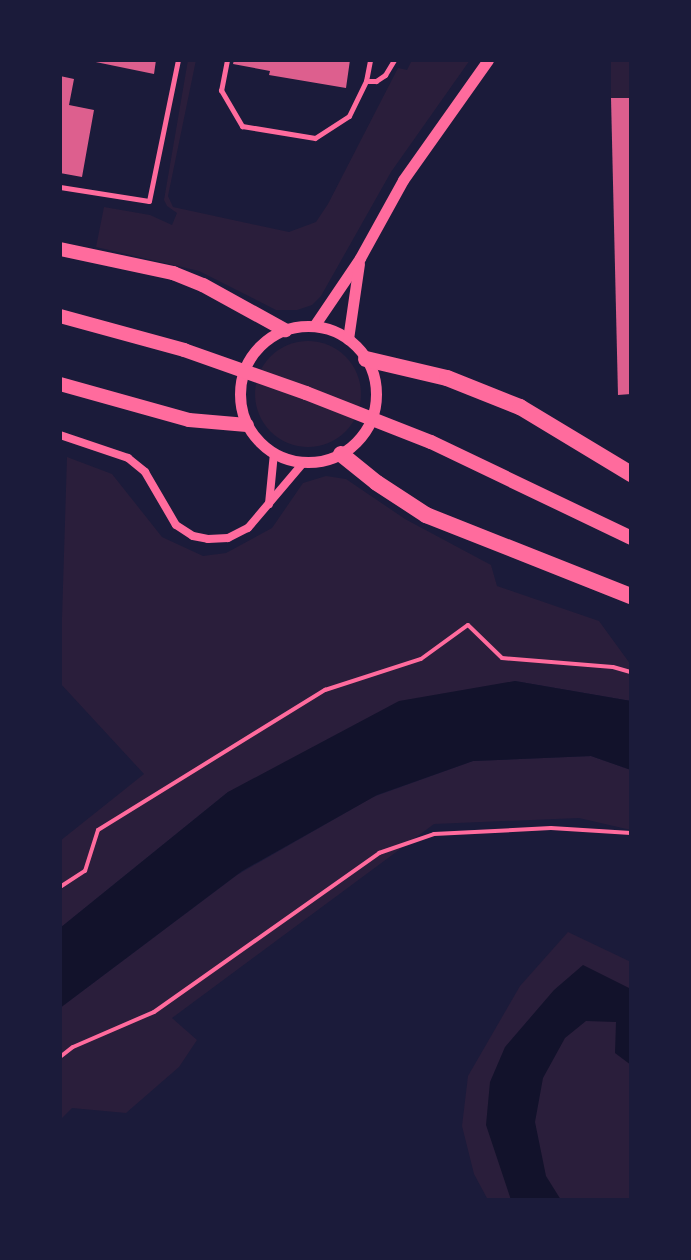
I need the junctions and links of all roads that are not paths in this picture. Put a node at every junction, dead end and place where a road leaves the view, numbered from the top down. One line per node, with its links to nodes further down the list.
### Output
1 (178, 60): 7 (lane)
2 (227, 60): 6 (lane)
3 (370, 60): 6 (lane)
4 (394, 60): 6 (lane)
5 (488, 60): 9 (street)
6 (366, 81)
7 (60, 187)
8 (60, 249): 12 (main road)
9 (360, 258): 11 (street); 13 (street)
10 (60, 316): 23 (main road)
11 (314, 326): 12 (street); 13 (street)
12 (285, 330): 16 (street)
13 (348, 339): 14 (street)
14 (366, 359): 19 (street); 21 (highway)
15 (60, 384): 16 (main road)
16 (247, 425): 18 (street)
17 (60, 435): 22 (street)
18 (274, 453): 20 (street); 22 (street)
19 (341, 454): 20 (street); 24 (highway)
20 (304, 462): 22 (street)
21 (631, 474)
22 (269, 505)
23 (631, 538)
24 (631, 596)

